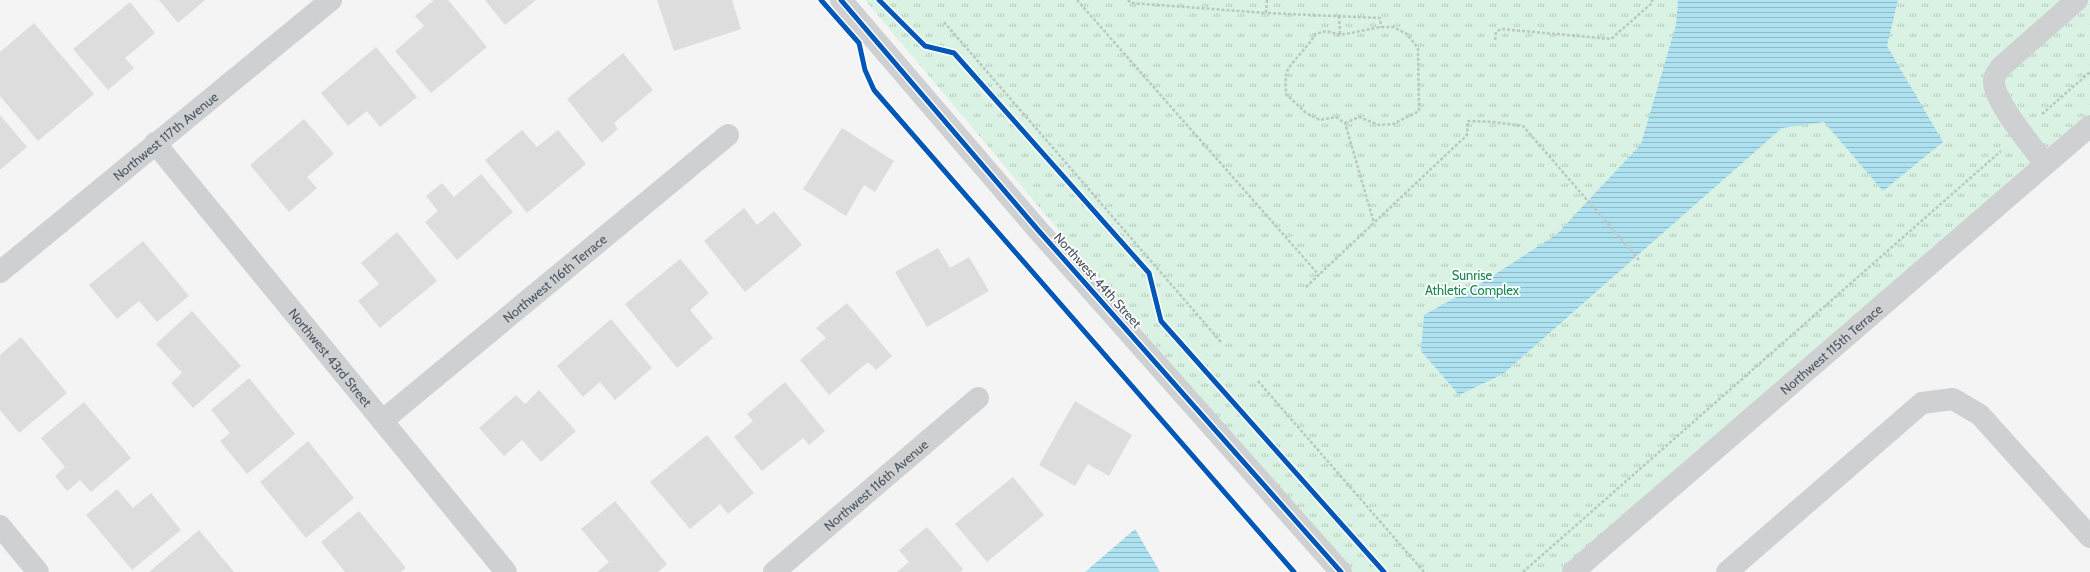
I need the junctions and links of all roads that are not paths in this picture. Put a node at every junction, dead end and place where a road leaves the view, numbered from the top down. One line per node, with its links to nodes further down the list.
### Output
1 (331, 0): 6 (street, Northwest 117th Avenue)
2 (840, 0): 16 (street, Northwest 44th Street)
3 (2077, 0): 7 (street)
4 (2090, 126): 7 (street, Northwest 115th Terrace)
5 (728, 135): 10 (street, Northwest 116th Terrace)
6 (155, 143): 8 (street, Northwest 117th Avenue); 10 (street, Northwest 43rd Street)
7 (2045, 164): 17 (street, Northwest 115th Terrace)
8 (0, 272)
9 (978, 398): 15 (street, Northwest 116th Avenue)
10 (382, 421): 14 (street, Northwest 43rd Street)
11 (0, 526): 13 (street)
12 (2090, 537): 18 (street)
13 (38, 572)
14 (506, 572)
15 (774, 572)
16 (1341, 572)
17 (1573, 572)
18 (1727, 572)

